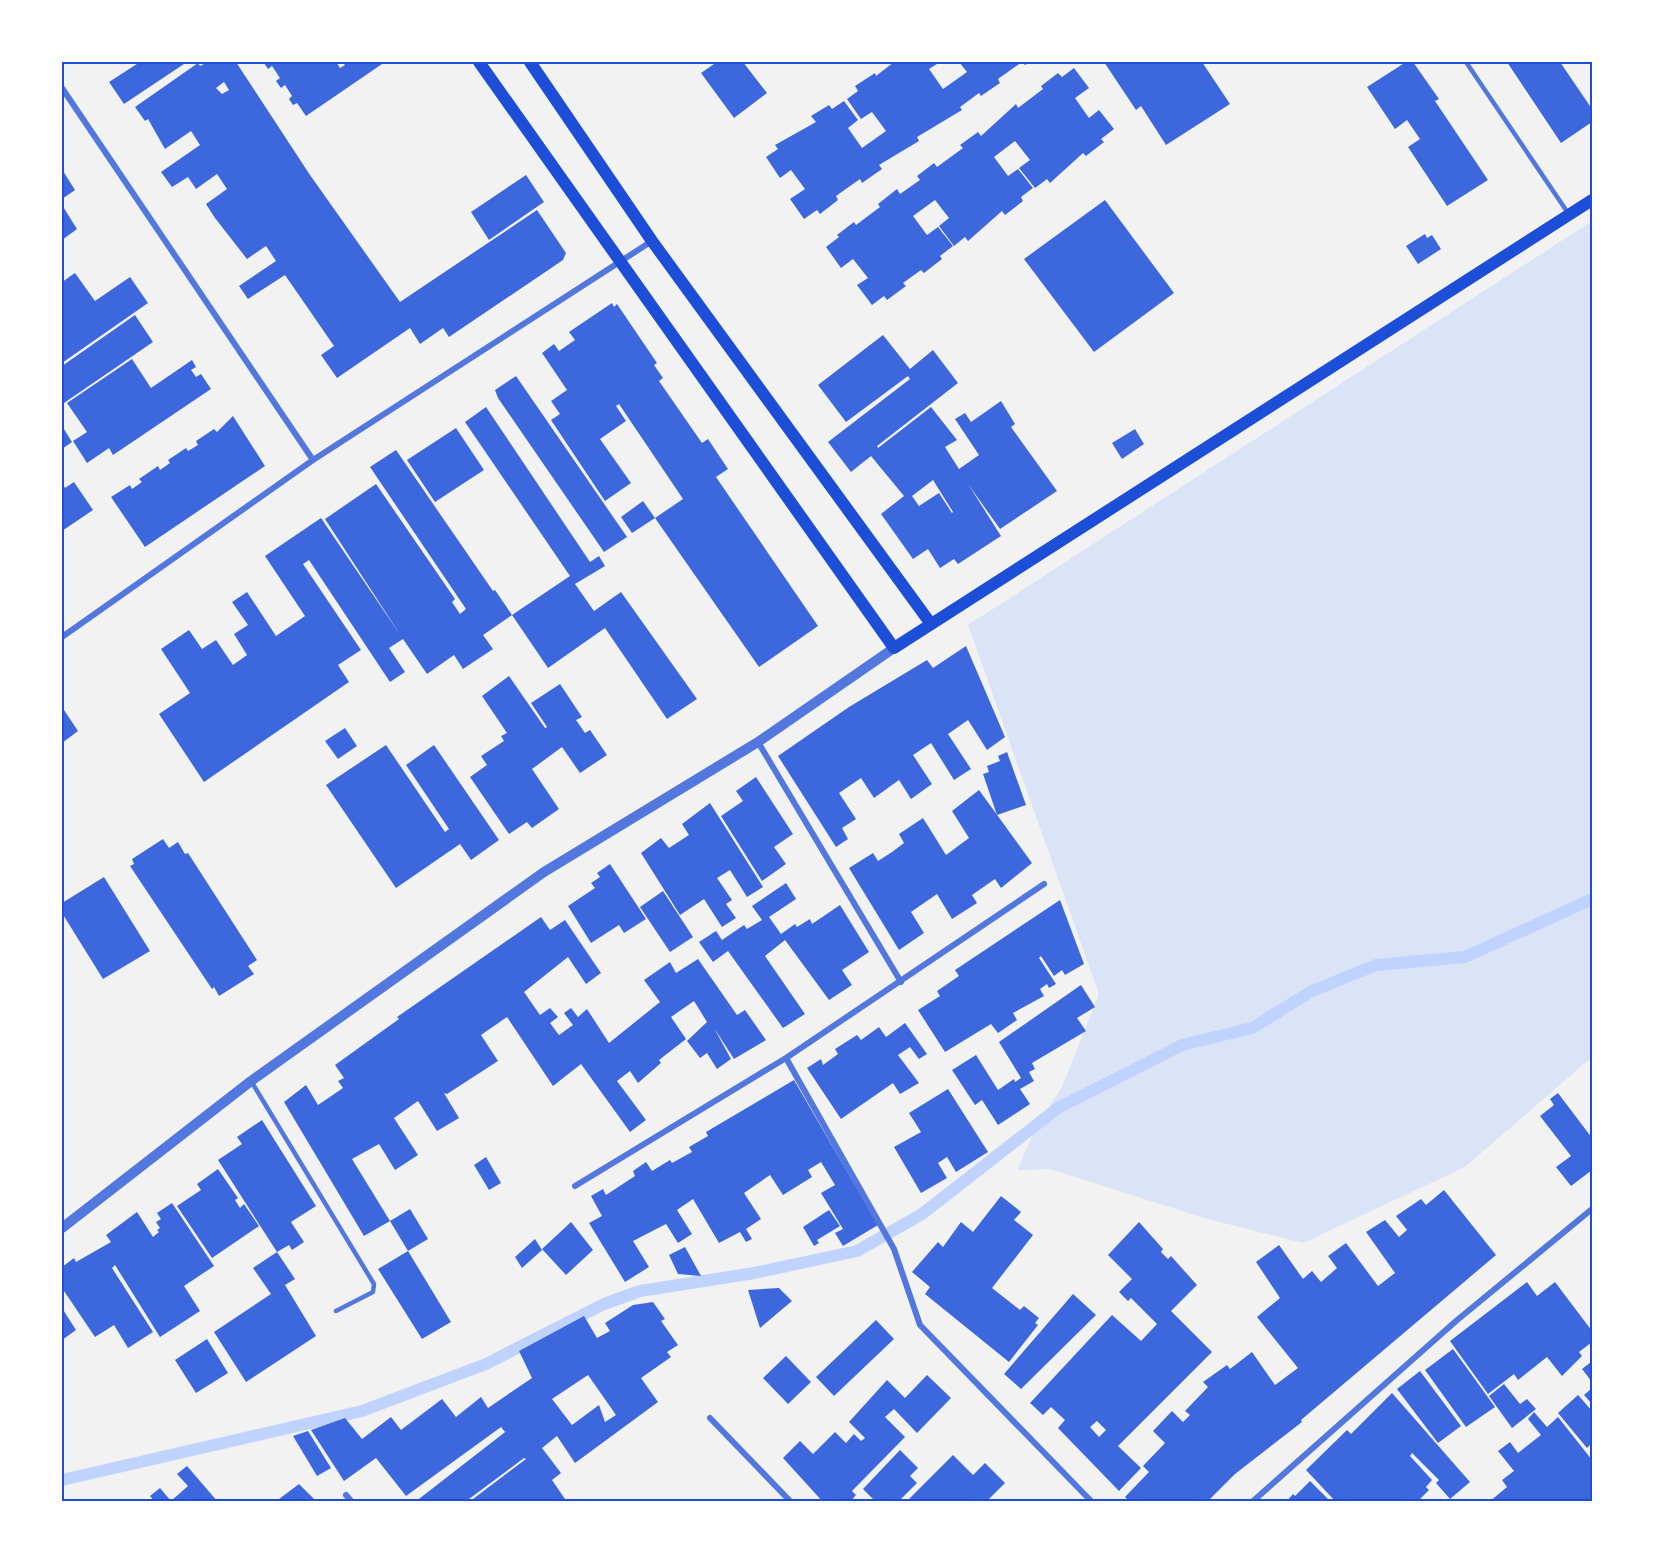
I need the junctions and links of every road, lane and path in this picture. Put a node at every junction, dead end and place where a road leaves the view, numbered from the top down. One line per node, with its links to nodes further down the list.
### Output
1 (479, 62): 8 (main road)
2 (530, 62): 7 (main road)
3 (1466, 62): 6 (lane)
4 (62, 88): 9 (street)
5 (1593, 200): 6 (main road)
6 (1570, 215): 10 (main road)
7 (652, 241): 8 (street); 10 (main road)
8 (621, 262): 9 (street); 12 (main road)
9 (313, 460): 11 (street)
10 (931, 624): 12 (main road)
11 (62, 637)
12 (894, 648): 13 (street)
13 (758, 742): 15 (street); 17 (street)
14 (1044, 884): 15 (street)
15 (901, 982): 16 (street)
16 (786, 1058): 18 (street); 26 (street)
17 (251, 1081): 20 (street); 21 (lane)
18 (575, 1186)
19 (1593, 1209): 27 (street)
20 (62, 1228)
21 (336, 1311)
22 (710, 1418): 25 (street)
23 (346, 1495): 24 (street)
24 (352, 1502)
25 (791, 1502)
26 (1092, 1502)
27 (1252, 1502)

